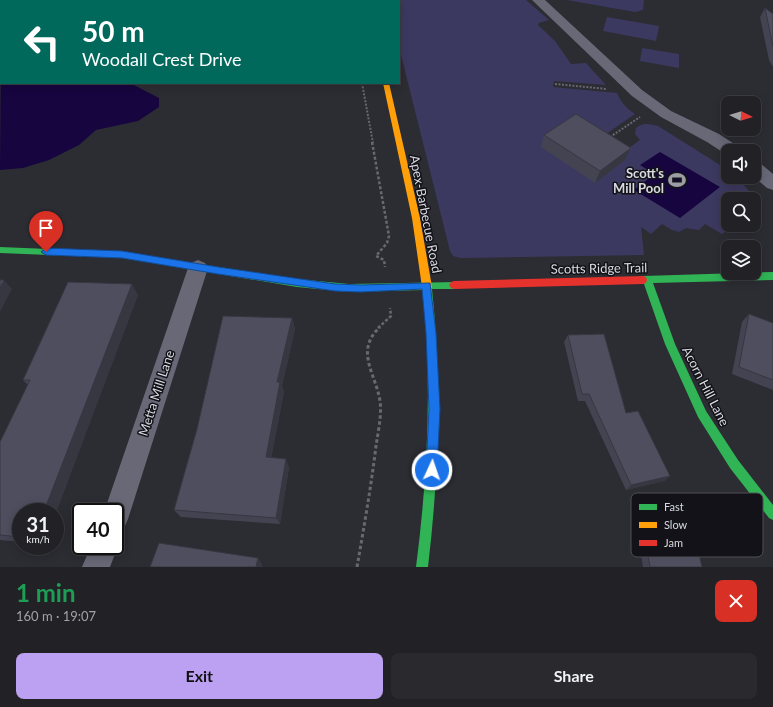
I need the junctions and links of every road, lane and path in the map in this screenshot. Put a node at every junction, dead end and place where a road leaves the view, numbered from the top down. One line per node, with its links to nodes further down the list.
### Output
1 (538, 0): 8 (street)
2 (362, 84): 12 (path)
3 (386, 84): 16 (street, Apex-Barbecue Road)
4 (555, 84): 5 (path)
5 (612, 89)
6 (643, 115): 7 (path)
7 (606, 139)
8 (722, 144)
9 (761, 174): 10 (street)
10 (773, 184)
11 (0, 250): 13 (street, Scotts Ridge Trail)
12 (384, 260)
13 (198, 268): 16 (street, Scotts Ridge Trail); 20 (street, Metta Mill Lane)
14 (773, 276): 15 (street, Scotts Ridge Trail)
15 (647, 280): 16 (street, Scotts Ridge Trail); 18 (street, Acorn Hill Lane)
16 (426, 286): 25 (street, Apex-Barbecue Road)
17 (391, 316): 24 (path)
18 (757, 493)
19 (763, 501): 21 (street, Acorn Hill Lane)
20 (120, 503)
21 (773, 514)
22 (101, 555): 23 (street)
23 (96, 567)
24 (358, 567)
25 (422, 567)

